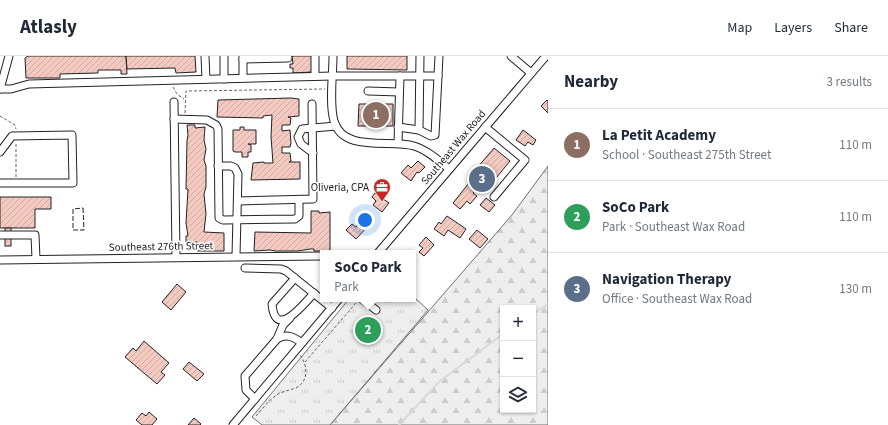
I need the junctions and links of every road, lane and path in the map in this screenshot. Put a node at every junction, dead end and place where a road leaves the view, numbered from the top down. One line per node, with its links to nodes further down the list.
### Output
1 (9, 56): 22 (street)
2 (206, 56): 19 (street)
3 (224, 56): 20 (street)
4 (315, 56): 13 (street)
5 (333, 56): 14 (street)
6 (420, 56): 16 (street)
7 (439, 56): 17 (street)
8 (511, 56): 12 (street)
9 (546, 56): 12 (street, Southeast Wax Road)
10 (243, 58): 11 (street); 18 (street)
11 (288, 58)
12 (531, 73): 33 (street, Southeast Wax Road)
13 (315, 76): 14 (street); 18 (street)
14 (333, 76): 15 (street); 35 (street)
15 (400, 76): 16 (street); 25 (street)
16 (420, 76): 17 (street); 36 (street)
17 (438, 76): 36 (street)
18 (243, 78): 20 (street)
19 (206, 79): 20 (street); 21 (street)
20 (224, 79)
21 (172, 80): 22 (street); 26 (path)
22 (0, 89)
23 (327, 89): 26 (path)
24 (368, 91): 25 (street)
25 (399, 92): 32 (street)
26 (185, 100): 30 (path)
27 (174, 102): 31 (street)
28 (312, 104): 34 (street)
29 (0, 116): 37 (path)
30 (185, 116)
31 (174, 119): 41 (street); 53 (street)
32 (398, 127): 36 (street); 38 (street)
33 (485, 127): 42 (street, Southeast Wax Road); 45 (street)
34 (312, 128): 35 (street); 40 (street); 40 (street)
35 (337, 128): 38 (street)
36 (419, 130)
37 (16, 136): 39 (street); 44 (path); 44 (street)
38 (398, 143): 42 (street)
39 (0, 152)
40 (313, 153): 46 (street)
41 (218, 166): 47 (street); 48 (street)
42 (449, 169): 50 (street, Southeast Wax Road)
43 (0, 183): 44 (street)
44 (16, 183)
45 (494, 197)
46 (299, 200): 47 (street); 48 (street)
47 (238, 201): 48 (street)
48 (237, 220): 51 (street)
49 (0, 235): 54 (street)
50 (381, 250)
51 (236, 256): 52 (street, Southeast 276th Street); 53 (street, Southeast 276th Street)
52 (320, 256)
53 (176, 257): 54 (street, Southeast 276th Street)
54 (36, 259): 55 (street, Southeast 276th Street)
55 (0, 260)
56 (245, 268): 57 (street)
57 (295, 278): 58 (street); 66 (street)
58 (314, 293): 59 (street); 66 (street)
59 (320, 298)
60 (325, 302): 64 (street)
61 (337, 302): 64 (street)
62 (359, 302): 70 (path)
63 (362, 302): 65 (street)
64 (332, 308): 68 (street)
65 (376, 310)
66 (290, 318): 67 (street)
67 (277, 339): 68 (street); 71 (street)
68 (302, 343): 69 (street)
69 (296, 351): 70 (path); 71 (street)
70 (304, 362): 72 (path)
71 (255, 399): 73 (street)
72 (256, 416)
73 (233, 425)

